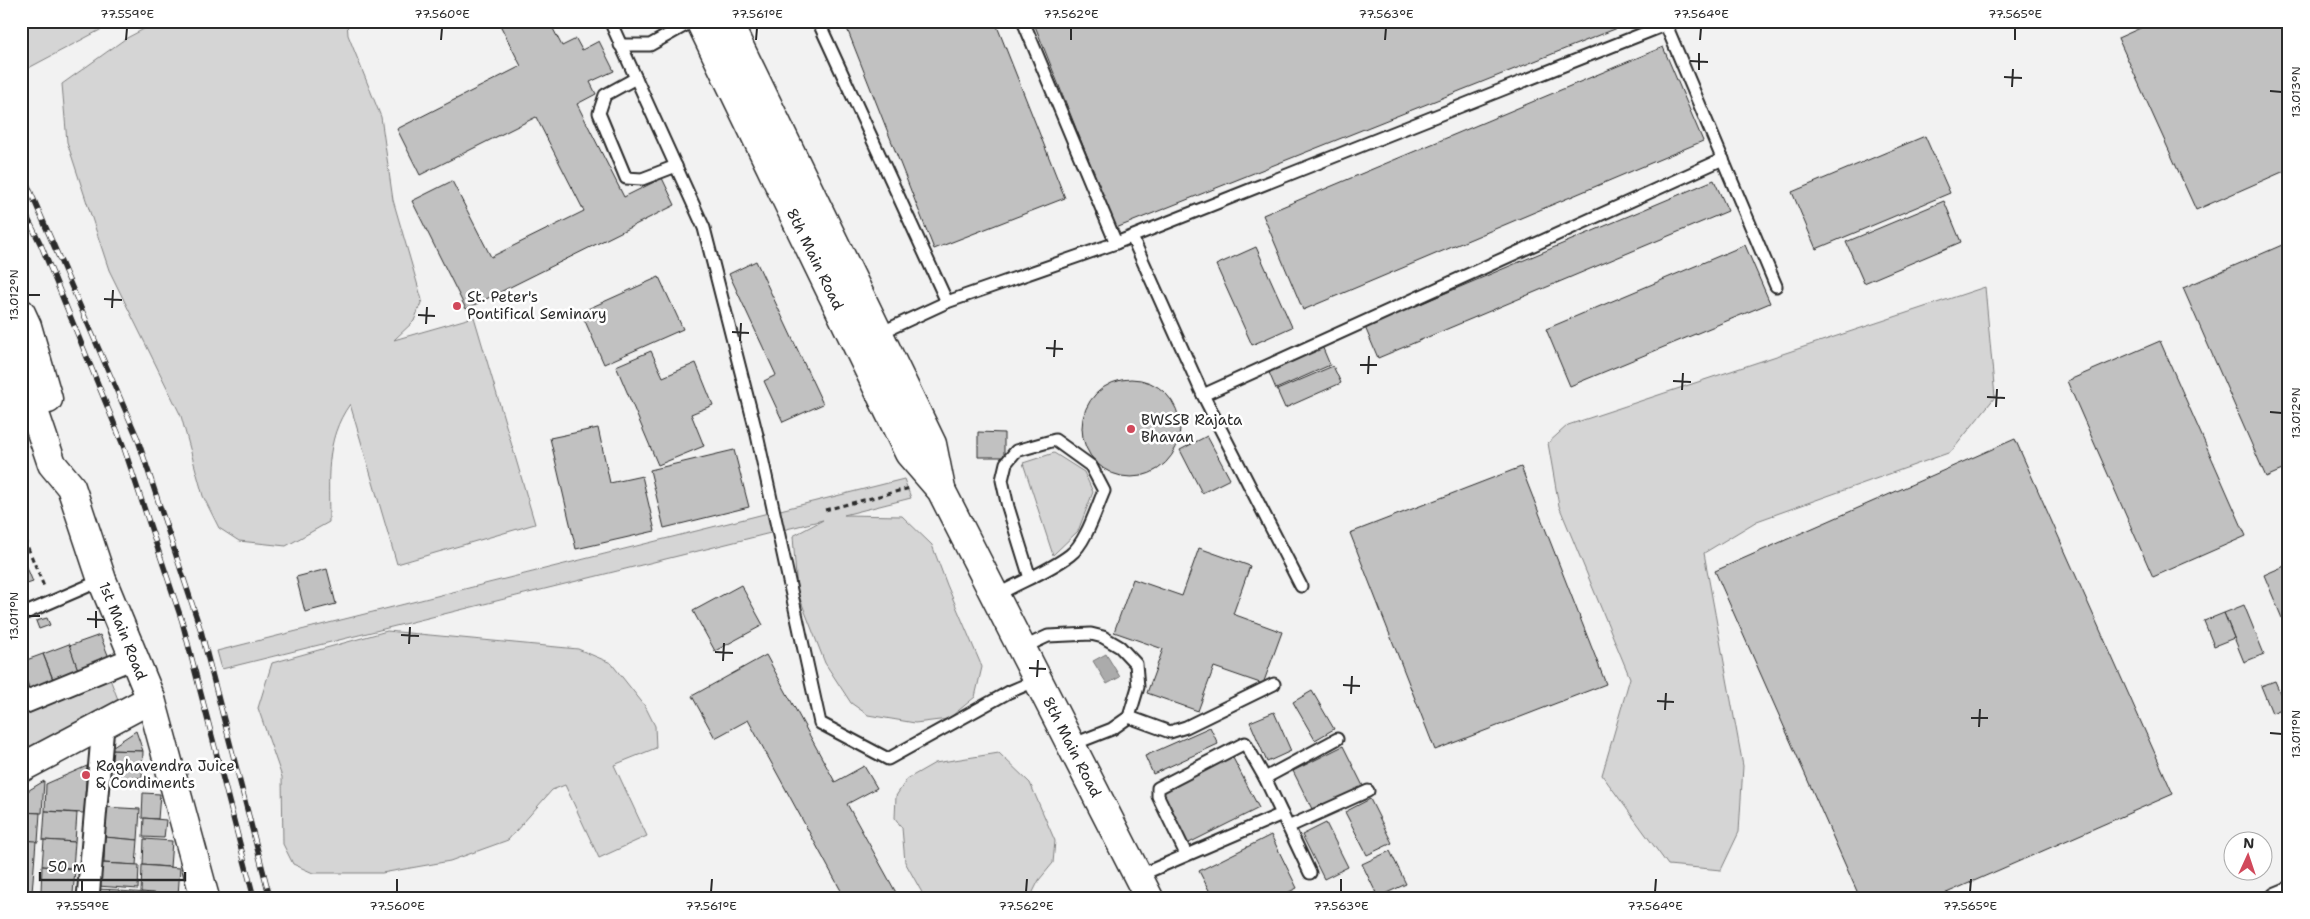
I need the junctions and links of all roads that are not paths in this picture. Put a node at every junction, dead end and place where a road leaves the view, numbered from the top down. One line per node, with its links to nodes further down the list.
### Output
1 (610, 21): 8 (lane)
2 (693, 21): 8 (lane)
3 (700, 21): 17 (main road, 8th Main Road)
4 (726, 21): 17 (main road, 8th Main Road)
5 (818, 21): 15 (lane)
6 (1023, 21): 13 (lane)
7 (1670, 23): 10 (lane); 12 (lane)
8 (620, 45): 9 (lane)
9 (636, 78): 11 (lane); 11 (lane)
10 (1724, 159): 14 (lane); 19 (lane)
11 (676, 166): 28 (lane)
12 (1132, 237): 13 (lane); 19 (lane)
13 (1116, 243): 15 (lane)
14 (1776, 286)
15 (947, 302): 17 (lane)
16 (21, 313): 20 (main road, 1st Main Road)
17 (868, 339): 24 (main road, 8th Main Road)
18 (21, 373): 20 (main road, 1st Main Road)
19 (1203, 395): 23 (lane)
20 (68, 474): 22 (main road, 1st Main Road)
21 (1030, 578): 21 (lane); 24 (lane)
22 (102, 580): 25 (lane); 27 (main road, 1st Main Road)
23 (1301, 586)
24 (995, 596): 26 (main road, 8th Main Road)
25 (21, 615)
26 (1022, 648): 28 (main road, 8th Main Road); 32 (lane)
27 (133, 658): 30 (main road, 1st Main Road); 31 (street)
28 (1037, 680): 35 (main road, 8th Main Road)
29 (1274, 684): 32 (lane)
30 (151, 699): 33 (main road); 46 (main road, 1st Main Road)
31 (21, 704)
32 (1129, 717): 35 (lane)
33 (103, 726): 36 (main road); 45 (street)
34 (1337, 739): 37 (lane)
35 (1071, 744): 43 (main road, 8th Main Road)
36 (21, 768)
37 (1264, 778): 39 (lane); 41 (lane)
38 (1368, 791): 40 (lane)
39 (1282, 814): 40 (lane); 41 (lane)
40 (1288, 827): 42 (lane)
41 (1186, 854): 43 (lane)
42 (1310, 873)
43 (1143, 887)
44 (2289, 893): 47 (street)
45 (88, 898)
46 (205, 898)
47 (2277, 898)

